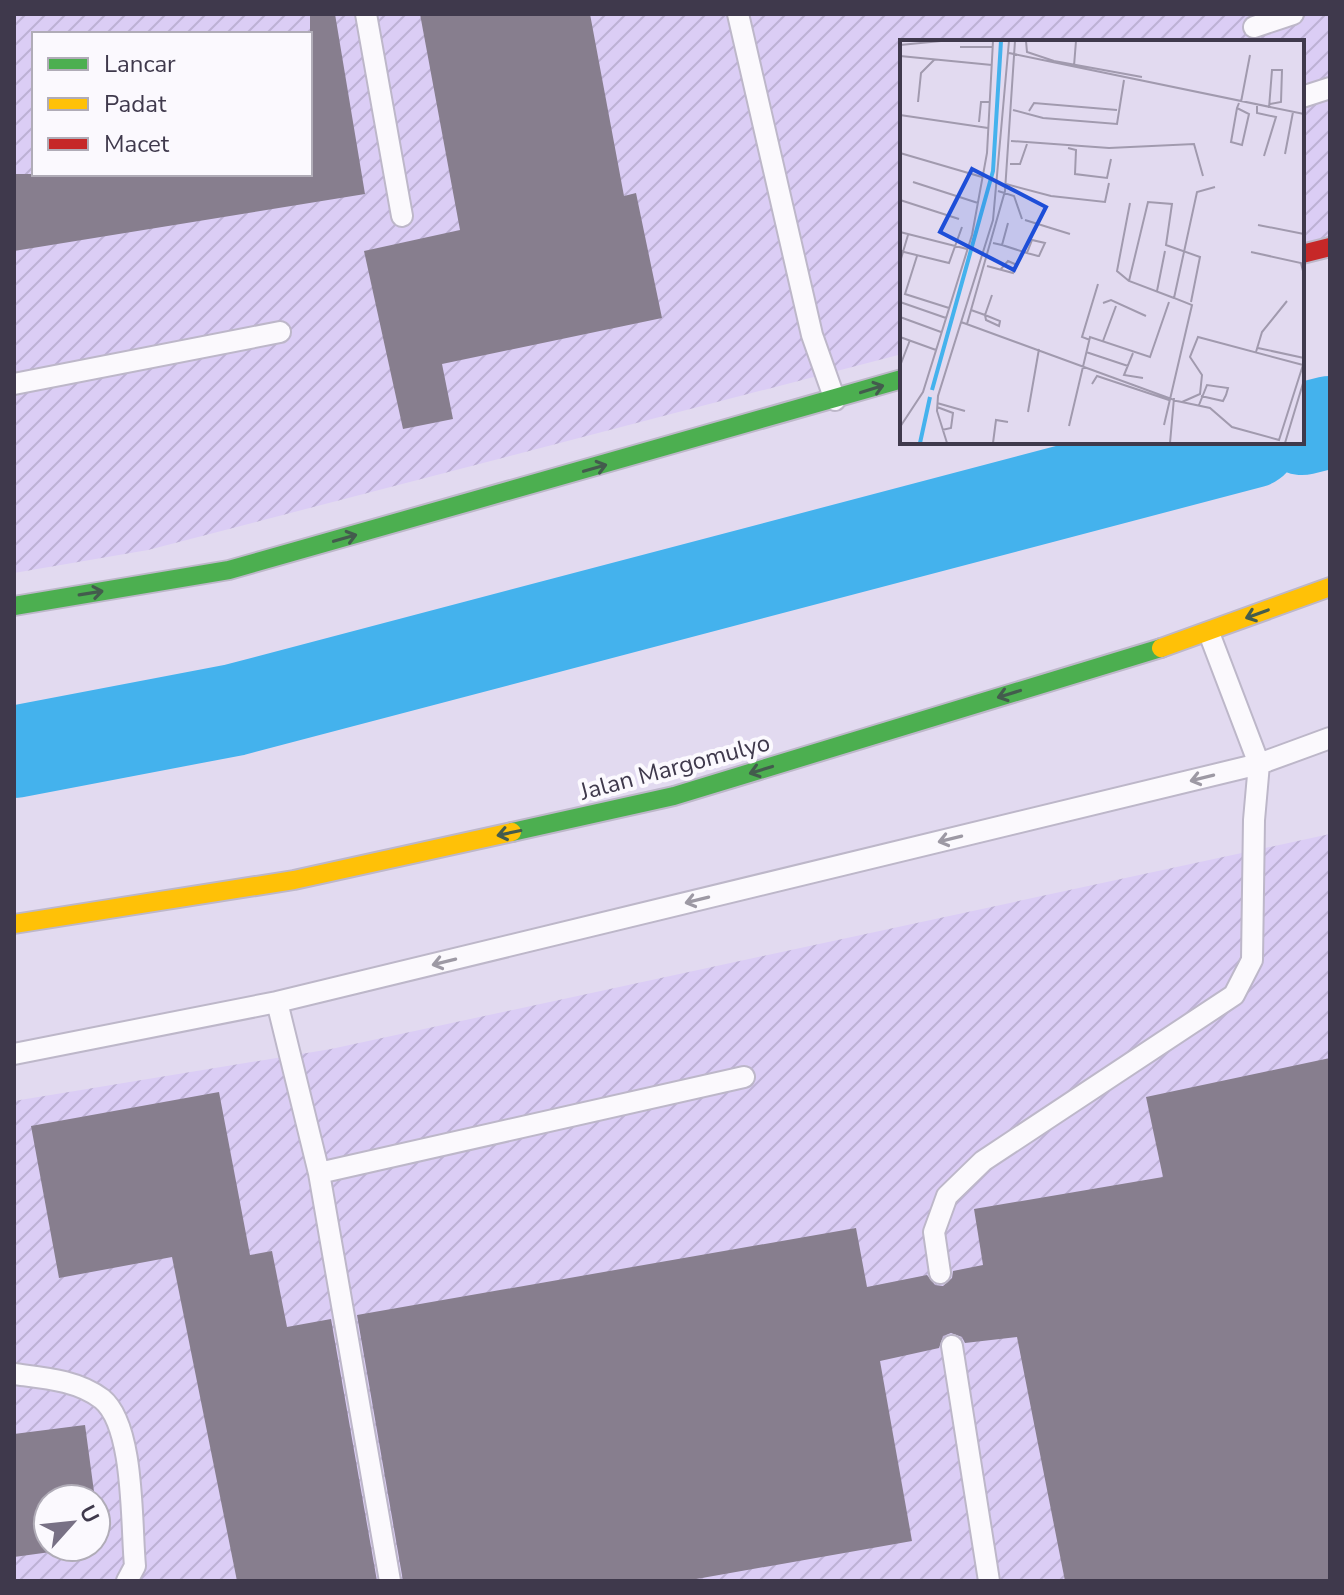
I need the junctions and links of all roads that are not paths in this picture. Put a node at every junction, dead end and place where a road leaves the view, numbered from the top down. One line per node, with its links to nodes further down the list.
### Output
1 (366, 14): 7 (lane)
2 (738, 14): 13 (lane)
3 (1293, 14): 4 (lane)
4 (1254, 28)
5 (1330, 88): 6 (lane)
6 (1304, 96)
7 (402, 216)
8 (1330, 247): 9 (main road)
9 (1304, 250)
10 (280, 332): 12 (lane)
11 (900, 380): 13 (main road, one-way to 11)
12 (14, 384)
13 (835, 400): 15 (main road, one-way to 13)
14 (1330, 587): 16 (main road, Jalan Margomulyo, one-way to 16)
15 (14, 606)
16 (1209, 633): 18 (lane); 19 (main road, Jalan Margomulyo, one-way to 19)
17 (1330, 738): 18 (lane)
18 (1259, 764): 20 (lane, one-way to 20); 24 (lane)
19 (14, 924)
20 (277, 1002): 21 (lane); 23 (lane)
21 (14, 1054)
22 (744, 1077): 23 (lane)
23 (319, 1173): 28 (lane)
24 (940, 1273)
25 (952, 1346): 29 (lane)
26 (14, 1374): 27 (lane)
27 (127, 1581)
28 (390, 1581)
29 (989, 1581)

